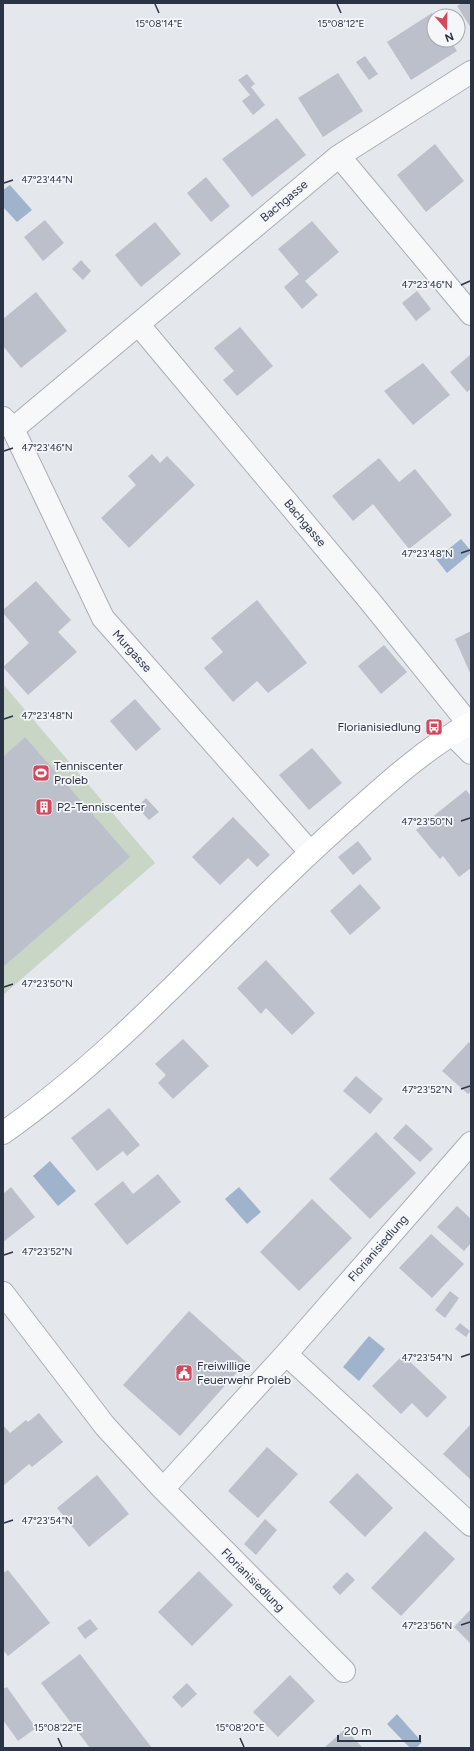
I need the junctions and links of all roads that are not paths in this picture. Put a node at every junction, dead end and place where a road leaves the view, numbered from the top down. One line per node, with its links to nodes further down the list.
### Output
1 (471, 72): 2 (street, Bachgasse)
2 (339, 156): 3 (street); 4 (street, Bachgasse)
3 (471, 314)
4 (138, 324): 5 (street, Bachgasse); 6 (street, Bachgasse)
5 (8, 423): 8 (street, Murgasse)
6 (464, 728): 7 (street); 8 (main road)
7 (471, 753)
8 (310, 852): 9 (main road)
9 (3, 1133)
10 (471, 1143): 12 (street, Florianisiedlung)
11 (3, 1293): 13 (street, Florianisiedlung)
12 (286, 1354): 13 (street, Florianisiedlung); 14 (street)
13 (163, 1489): 15 (street, Florianisiedlung)
14 (471, 1525)
15 (344, 1671)

